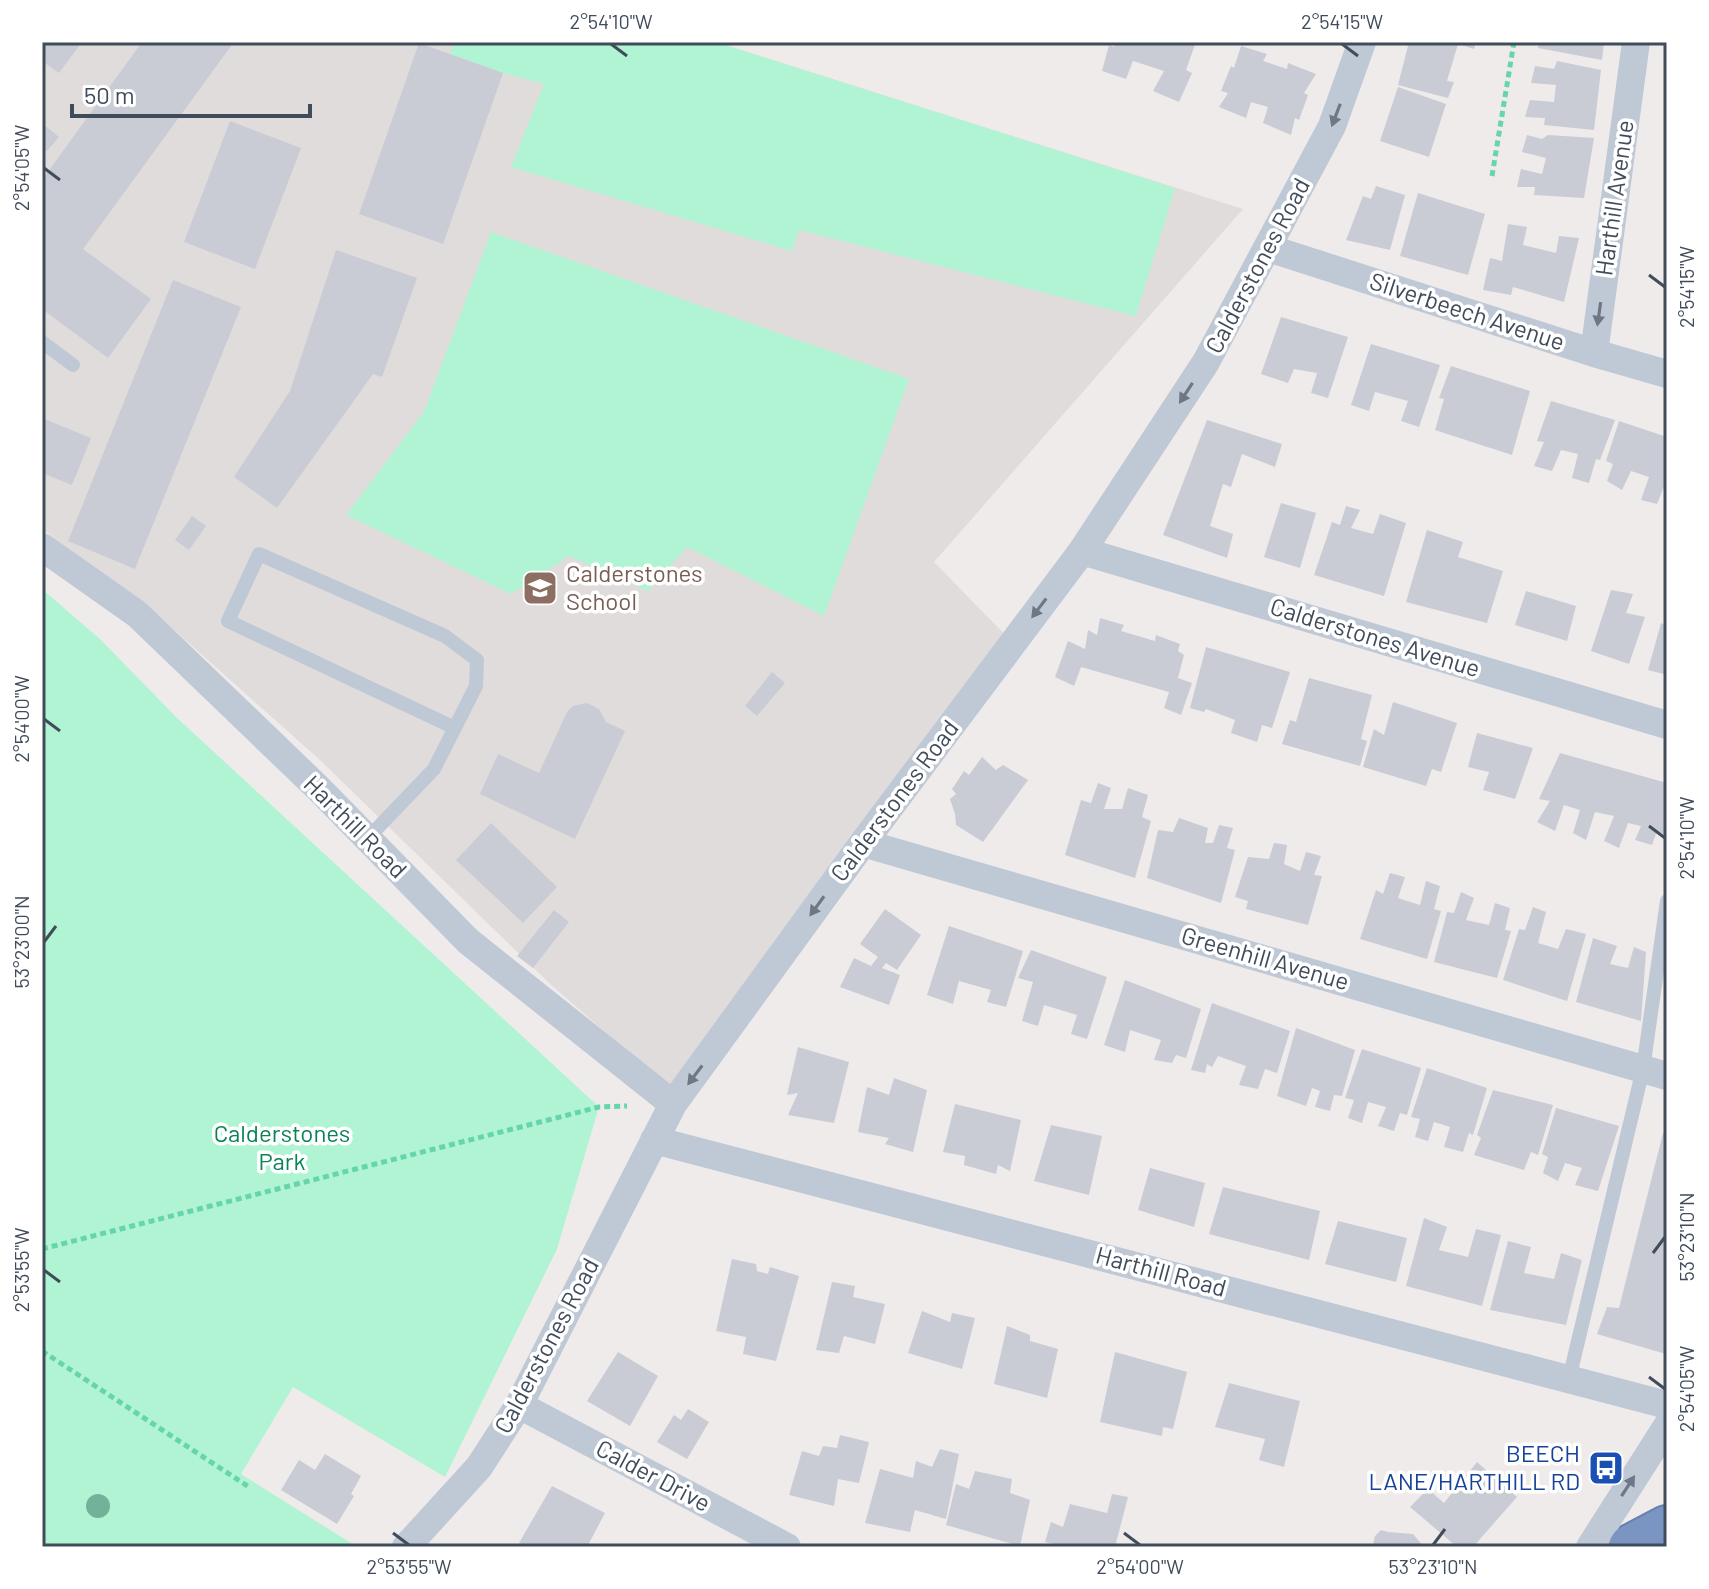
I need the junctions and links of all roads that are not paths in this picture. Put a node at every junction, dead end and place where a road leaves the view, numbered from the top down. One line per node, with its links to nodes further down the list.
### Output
1 (1362, 42): 3 (street, Calderstones Road, one-way to 3)
2 (1636, 42): 5 (street, Harthill Avenue, one-way to 5)
3 (1268, 248): 5 (street, Silverbeech Avenue); 9 (street, Calderstones Road, one-way to 9)
4 (42, 342): 6 (lane)
5 (1594, 353): 7 (street, Silverbeech Avenue)
6 (73, 365)
7 (1667, 374)
8 (42, 547): 12 (street, Harthill Road)
9 (1082, 551): 10 (street, Calderstones Avenue); 13 (street, Calderstones Road, one-way to 13)
10 (1667, 725)
11 (455, 728): 11 (lane); 12 (lane)
12 (367, 839): 16 (street, Harthill Road)
13 (863, 843): 15 (street, Greenhill Avenue); 16 (street, Calderstones Road, one-way to 16)
14 (1667, 901): 15 (lane)
15 (1655, 1073): 18 (lane)
16 (673, 1104): 17 (street, Calderstones Road)
17 (654, 1140): 18 (street, Harthill Road); 19 (street, Calderstones Road)
18 (1569, 1379): 20 (street, Harthill Road)
19 (519, 1405): 23 (street, Calderstones Road); 24 (street, Calder Drive)
20 (1667, 1405)
21 (1667, 1426): 25 (street, one-way to 21)
22 (1667, 1528): 26 (highway)
23 (406, 1547)
24 (787, 1547)
25 (1590, 1547)
26 (1631, 1547)

